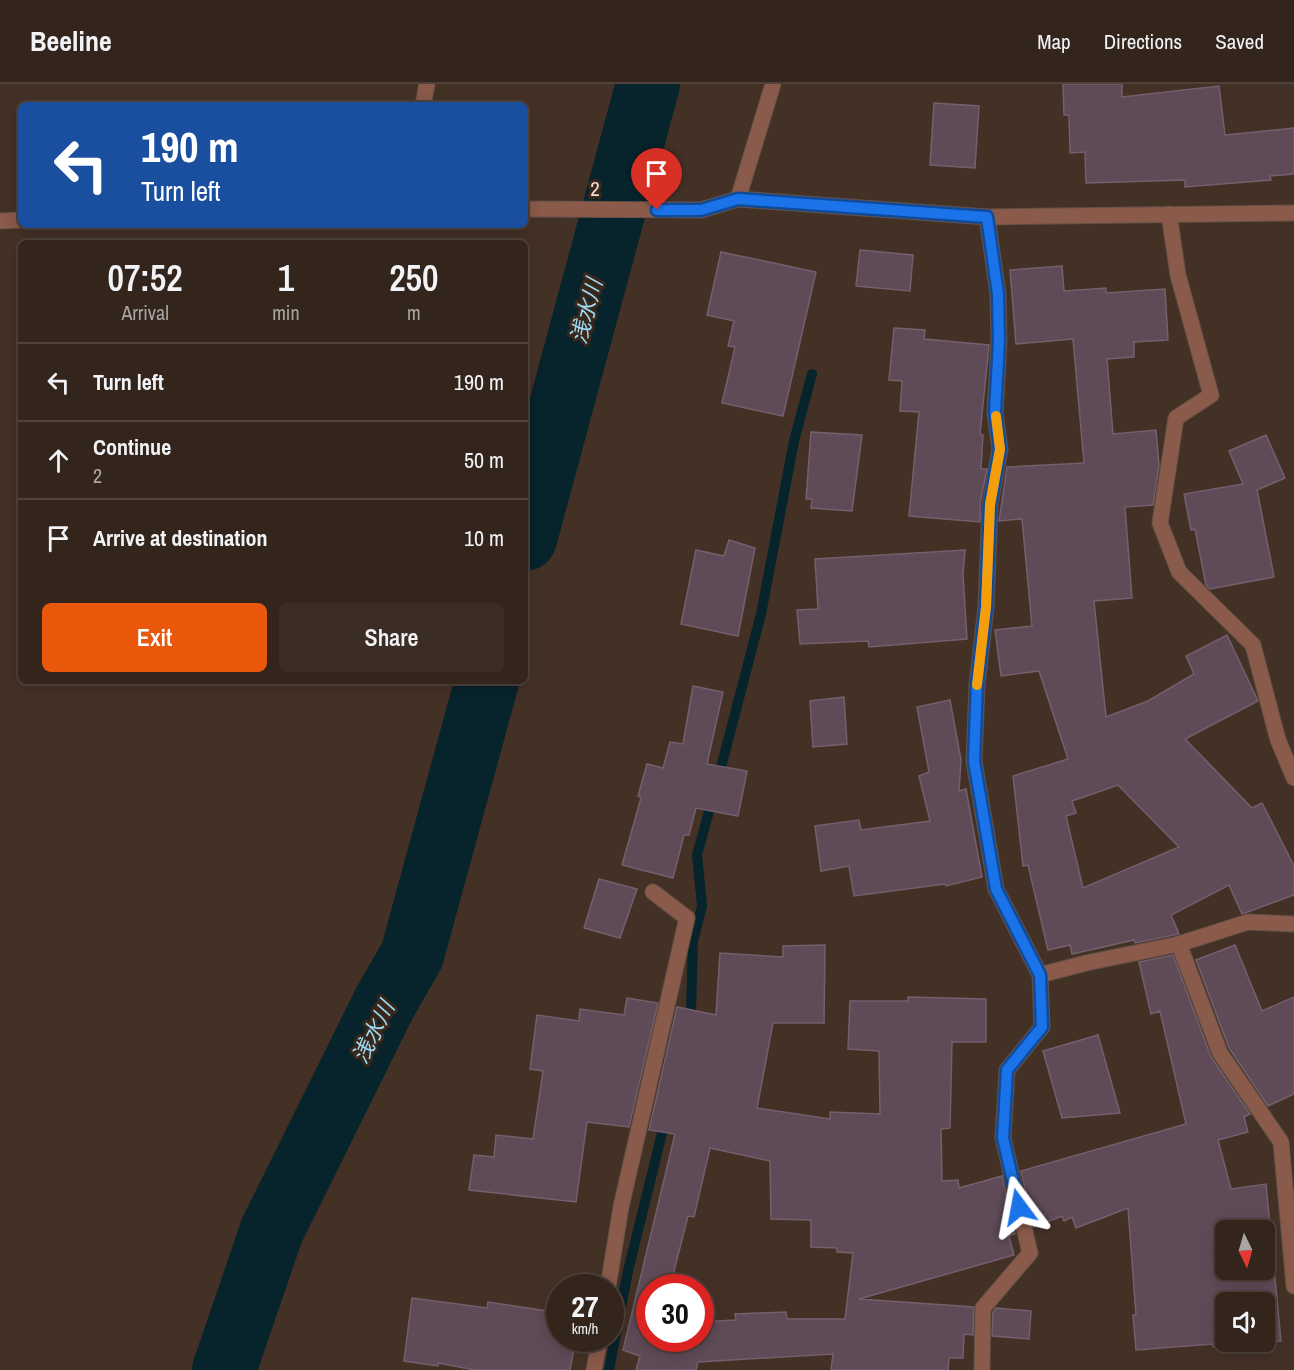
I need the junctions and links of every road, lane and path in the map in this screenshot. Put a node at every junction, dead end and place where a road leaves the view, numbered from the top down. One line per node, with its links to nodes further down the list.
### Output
1 (428, 84): 3 (street)
2 (773, 84): 4 (street)
3 (424, 102)
4 (738, 199): 5 (street, 2); 8 (street)
5 (528, 209)
6 (1169, 213): 7 (street); 8 (street); 11 (street)
7 (1294, 213)
8 (987, 217): 15 (street)
9 (18, 220): 10 (street)
10 (0, 221)
11 (1294, 778)
12 (653, 892): 16 (street)
13 (1294, 924): 14 (street)
14 (1179, 944): 15 (street); 17 (street)
15 (1040, 975): 20 (street)
16 (610, 1274)
17 (1294, 1286)
18 (597, 1352): 19 (street)
19 (594, 1370)
20 (982, 1370)

